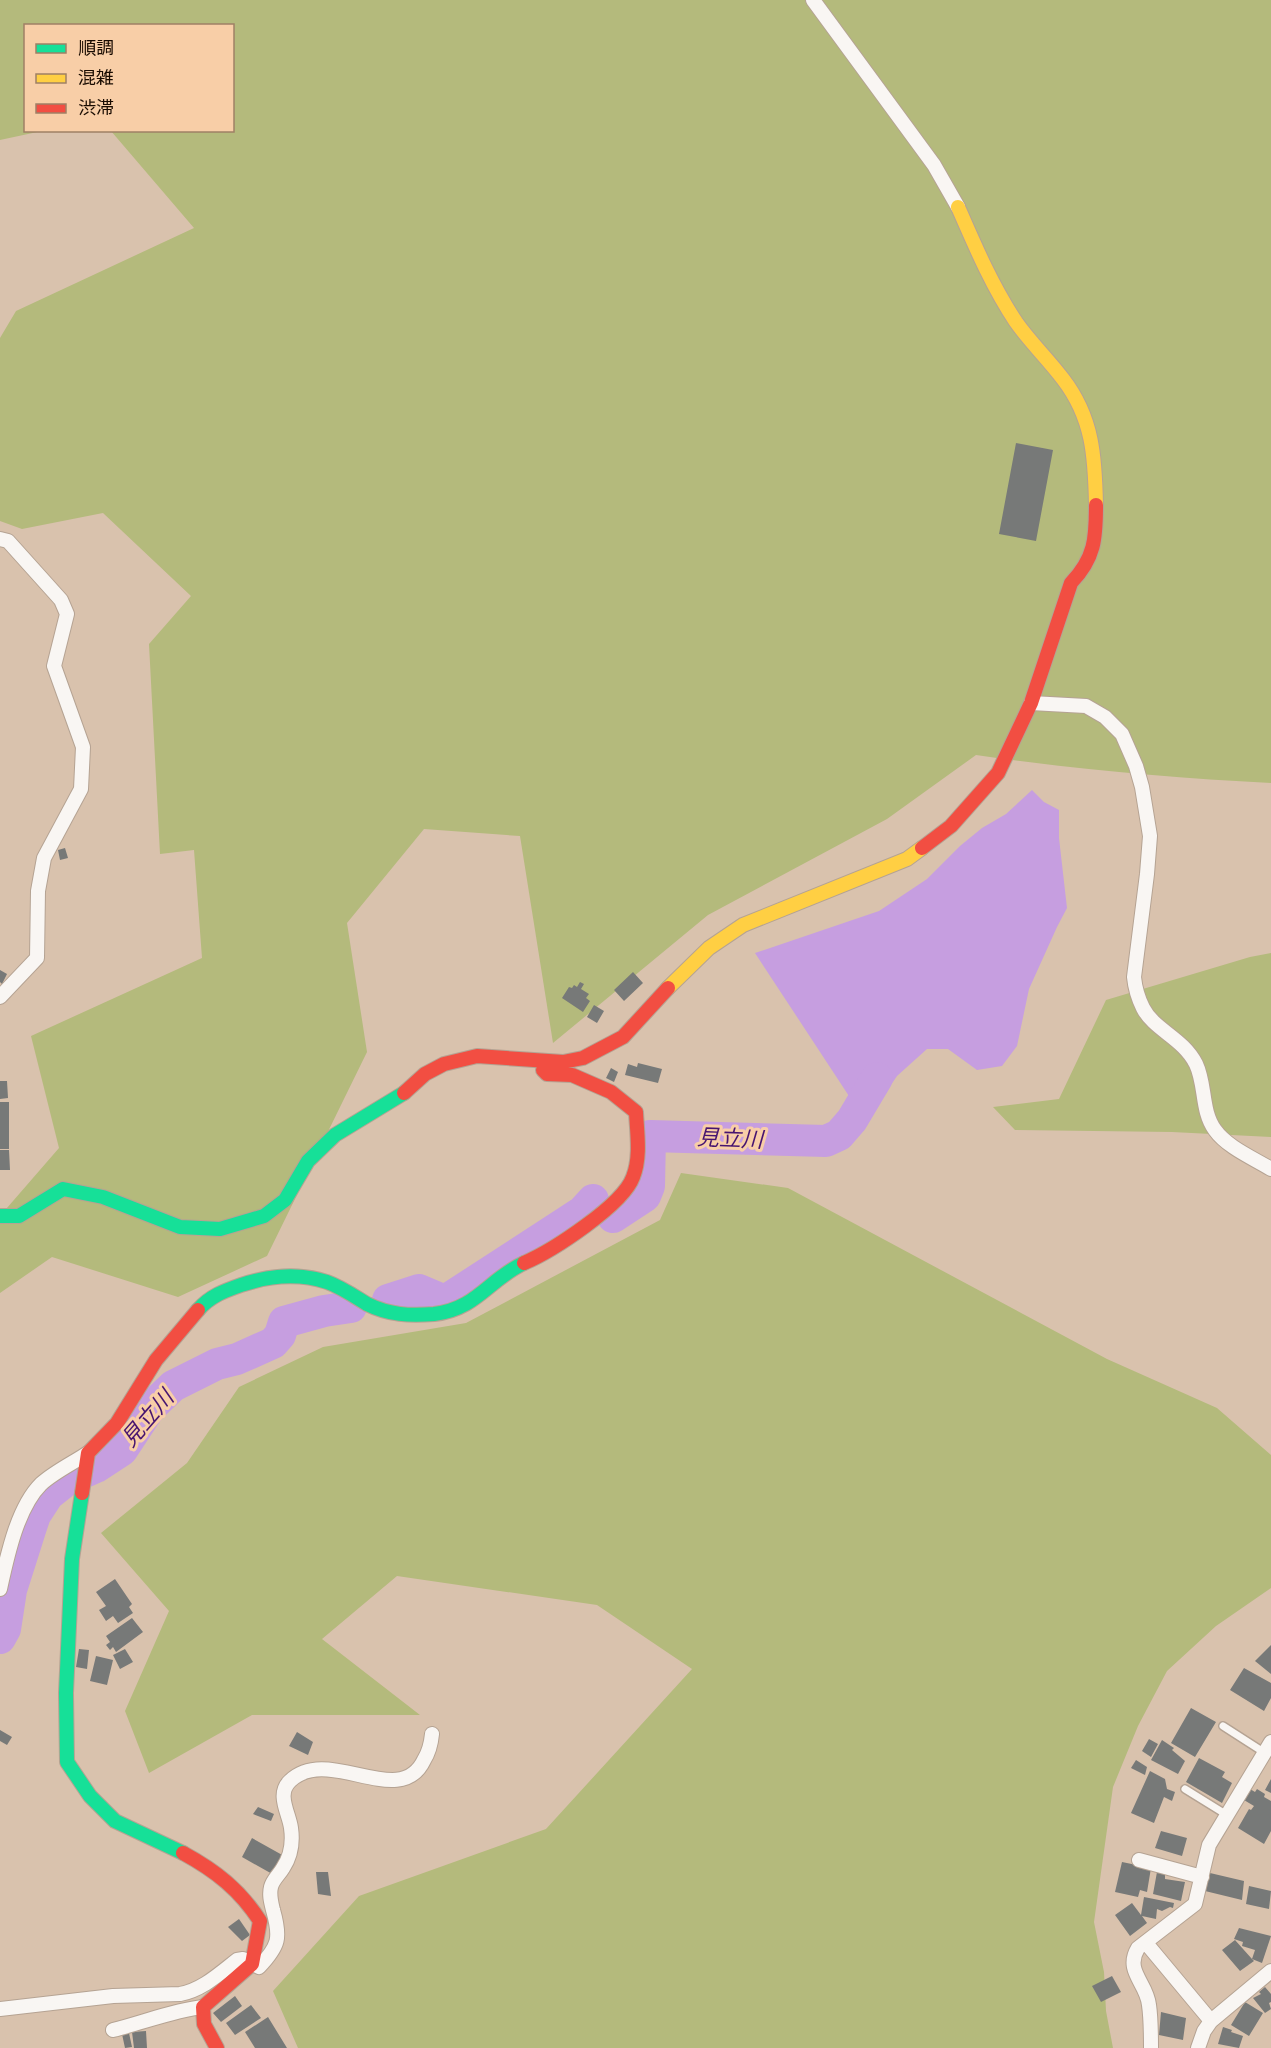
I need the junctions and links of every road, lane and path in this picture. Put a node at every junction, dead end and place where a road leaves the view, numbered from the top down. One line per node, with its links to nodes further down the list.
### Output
1 (813, 0): 3 (street)
2 (0, 539): 4 (street)
3 (1031, 703): 5 (street); 6 (street)
4 (0, 997)
5 (531, 1059): 7 (street); 8 (street)
6 (1271, 1169)
7 (0, 1216)
8 (86, 1466): 9 (street); 18 (street)
9 (0, 1588)
10 (1223, 1726): 12 (lane)
11 (432, 1734): 18 (street)
12 (1268, 1748): 14 (street)
13 (1185, 1789): 14 (lane)
14 (1227, 1815): 16 (street)
15 (1139, 1860): 16 (street)
16 (1202, 1877): 17 (street)
17 (1146, 1943): 22 (street); 25 (street)
18 (252, 1964): 20 (street); 21 (street)
19 (1271, 1971): 22 (street)
20 (203, 2007): 23 (street); 24 (street)
21 (0, 2009)
22 (1212, 2021): 26 (street)
23 (113, 2030)
24 (217, 2048)
25 (1151, 2048)
26 (1198, 2048)

